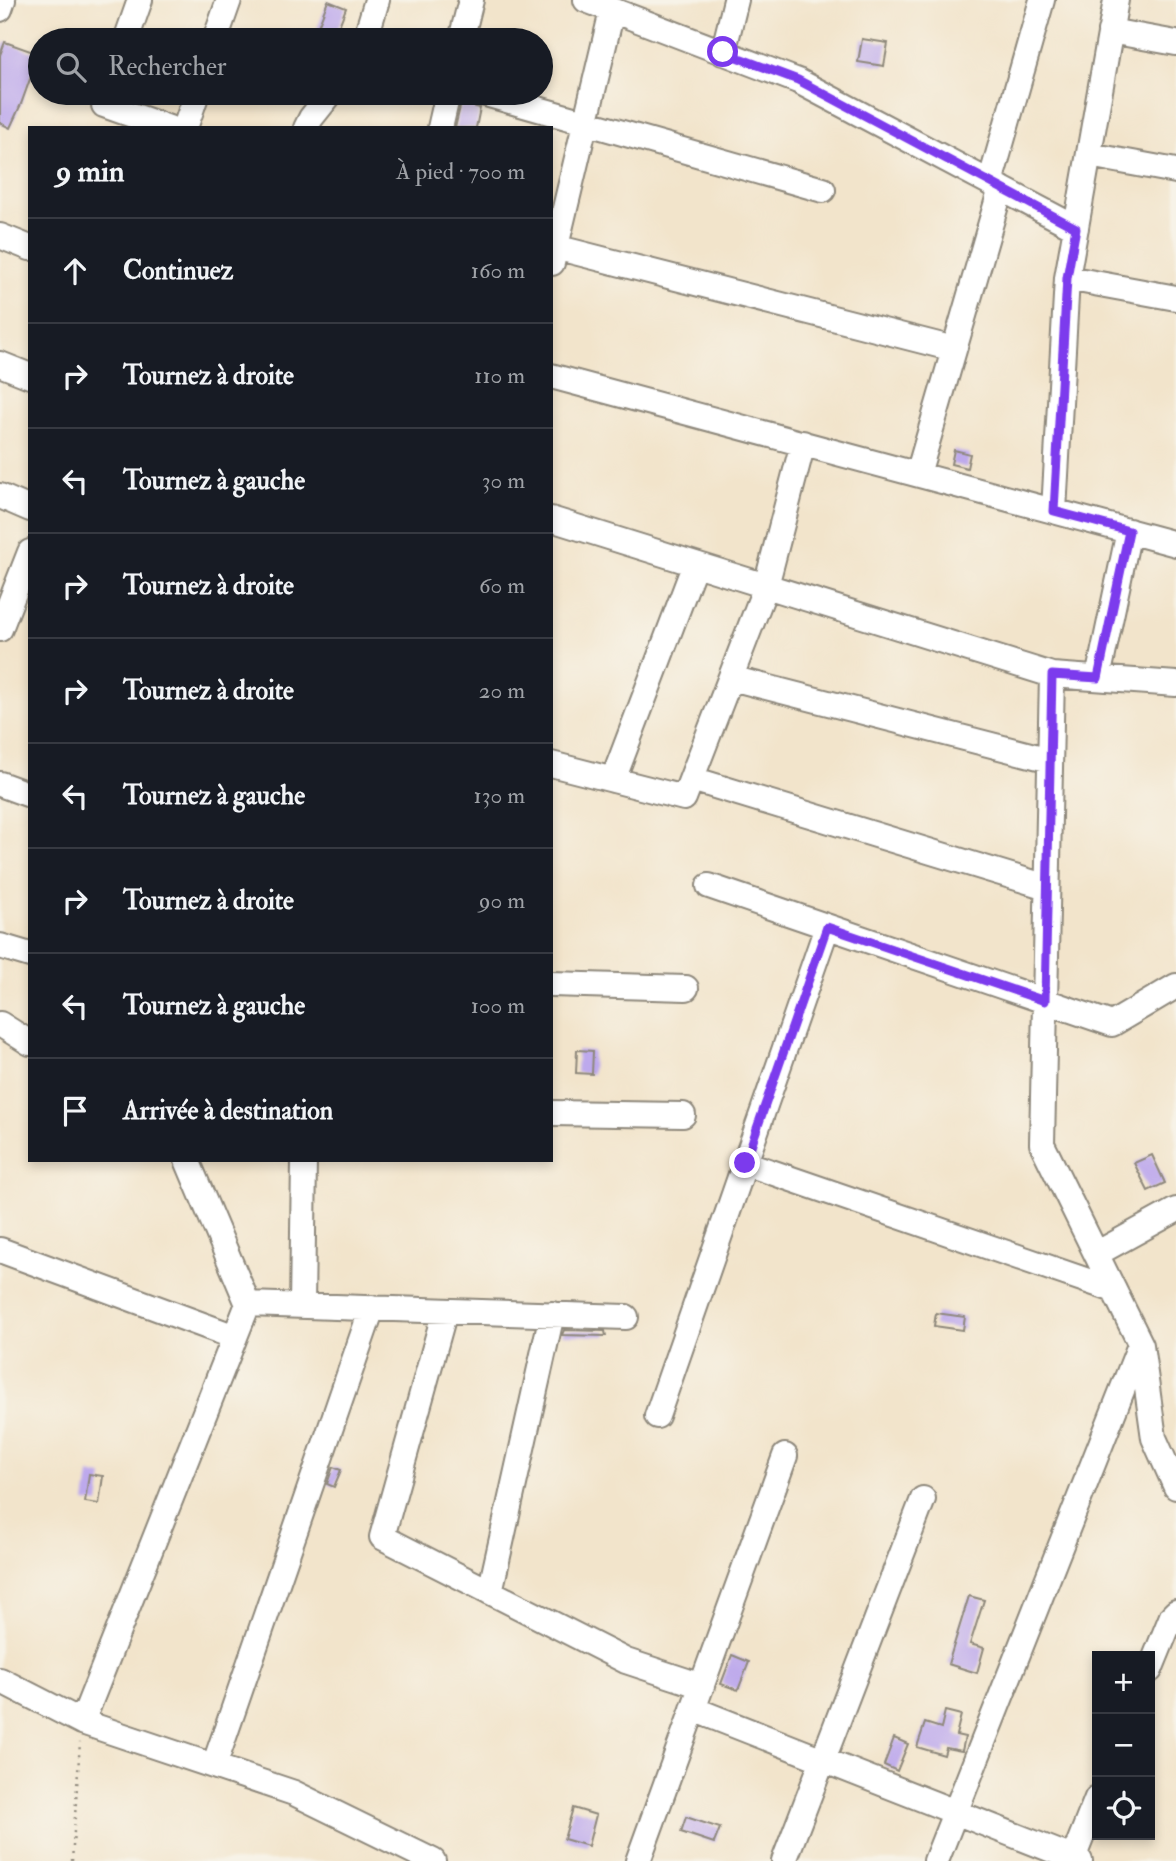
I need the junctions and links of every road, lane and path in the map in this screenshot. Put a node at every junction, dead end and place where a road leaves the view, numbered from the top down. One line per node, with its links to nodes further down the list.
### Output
1 (3, 0): 10 (street)
2 (140, 0): 12 (street)
3 (229, 0): 13 (street)
4 (377, 0): 14 (street)
5 (471, 0): 15 (street)
6 (586, 0): 11 (street)
7 (737, 0): 18 (street)
8 (1042, 0): 31 (street)
9 (1116, 0): 16 (street)
10 (0, 9)
11 (612, 12): 18 (street); 24 (street)
12 (130, 28)
13 (219, 28)
14 (369, 28)
15 (464, 28)
16 (1110, 31): 17 (street); 29 (street)
17 (1176, 43)
18 (723, 52): 31 (street)
19 (193, 105): 26 (street)
20 (321, 105): 27 (street)
21 (445, 105): 28 (street)
22 (525, 105): 24 (street)
23 (102, 108): 25 (street)
24 (585, 122): 32 (street); 36 (street)
25 (162, 126)
26 (186, 126)
27 (307, 126)
28 (440, 126)
29 (1089, 155): 30 (street); 33 (street)
30 (1176, 171)
31 (995, 185): 33 (street); 39 (street)
32 (823, 190)
33 (1076, 228): 37 (street)
34 (0, 236): 35 (street)
35 (28, 247)
36 (553, 253): 39 (street)
37 (1067, 278): 38 (street); 47 (street)
38 (1176, 298)
39 (954, 349): 44 (street)
40 (0, 364): 41 (street)
41 (28, 375)
42 (553, 377): 43 (street)
43 (803, 443): 44 (street); 53 (street)
44 (918, 474): 47 (street)
45 (0, 496): 46 (street)
46 (28, 508)
47 (1054, 511): 49 (street)
48 (553, 520): 52 (street)
49 (1129, 531): 50 (street); 57 (street)
50 (1176, 544)
51 (28, 557): 54 (street)
52 (695, 564): 53 (street); 62 (street)
53 (766, 586): 55 (street); 56 (street)
54 (0, 629)
55 (1052, 675): 57 (street); 59 (street)
56 (731, 678): 59 (street); 61 (street)
57 (1098, 678): 58 (street)
58 (1176, 684)
59 (1050, 760): 66 (street)
60 (553, 765): 62 (street)
61 (692, 779): 62 (street); 66 (street)
62 (613, 780)
63 (0, 784): 64 (street)
64 (28, 794)
65 (709, 886): 67 (street)
66 (1047, 887): 73 (street)
67 (827, 927): 73 (street); 80 (street)
68 (0, 946): 69 (street)
69 (28, 955)
70 (553, 984): 72 (street)
71 (1176, 986): 73 (street)
72 (686, 988)
73 (1045, 1001): 83 (street)
74 (0, 1024): 75 (street)
75 (28, 1042)
76 (553, 1113): 77 (street)
77 (684, 1115)
78 (188, 1162): 85 (street)
79 (304, 1162): 86 (street)
80 (745, 1163): 84 (street); 93 (street)
81 (1176, 1210): 83 (street)
82 (0, 1250): 91 (street)
83 (1096, 1254): 84 (street)
84 (1114, 1290): 92 (street)
85 (248, 1304): 86 (street); 91 (street)
86 (302, 1306): 87 (street)
87 (372, 1308): 88 (street); 104 (street)
88 (444, 1311): 89 (street); 97 (street)
89 (551, 1314): 90 (street); 97 (street)
90 (626, 1317)
91 (235, 1337): 102 (street)
92 (1140, 1345): 95 (street); 105 (street)
93 (657, 1416)
94 (785, 1456): 101 (street)
95 (1176, 1487)
96 (923, 1499): 103 (street)
97 (490, 1592): 101 (street)
98 (1176, 1612): 99 (street)
99 (1155, 1657)
100 (2, 1686): 102 (street)
101 (697, 1697): 103 (street); 110 (street)
102 (82, 1722): 104 (street); 108 (path)
103 (823, 1760): 105 (street); 111 (street)
104 (214, 1766): 109 (street)
105 (956, 1812): 107 (street); 112 (street)
106 (1092, 1812): 107 (street)
107 (1075, 1860)
108 (72, 1861)
109 (433, 1861)
110 (638, 1861)
111 (783, 1861)
112 (936, 1861)

